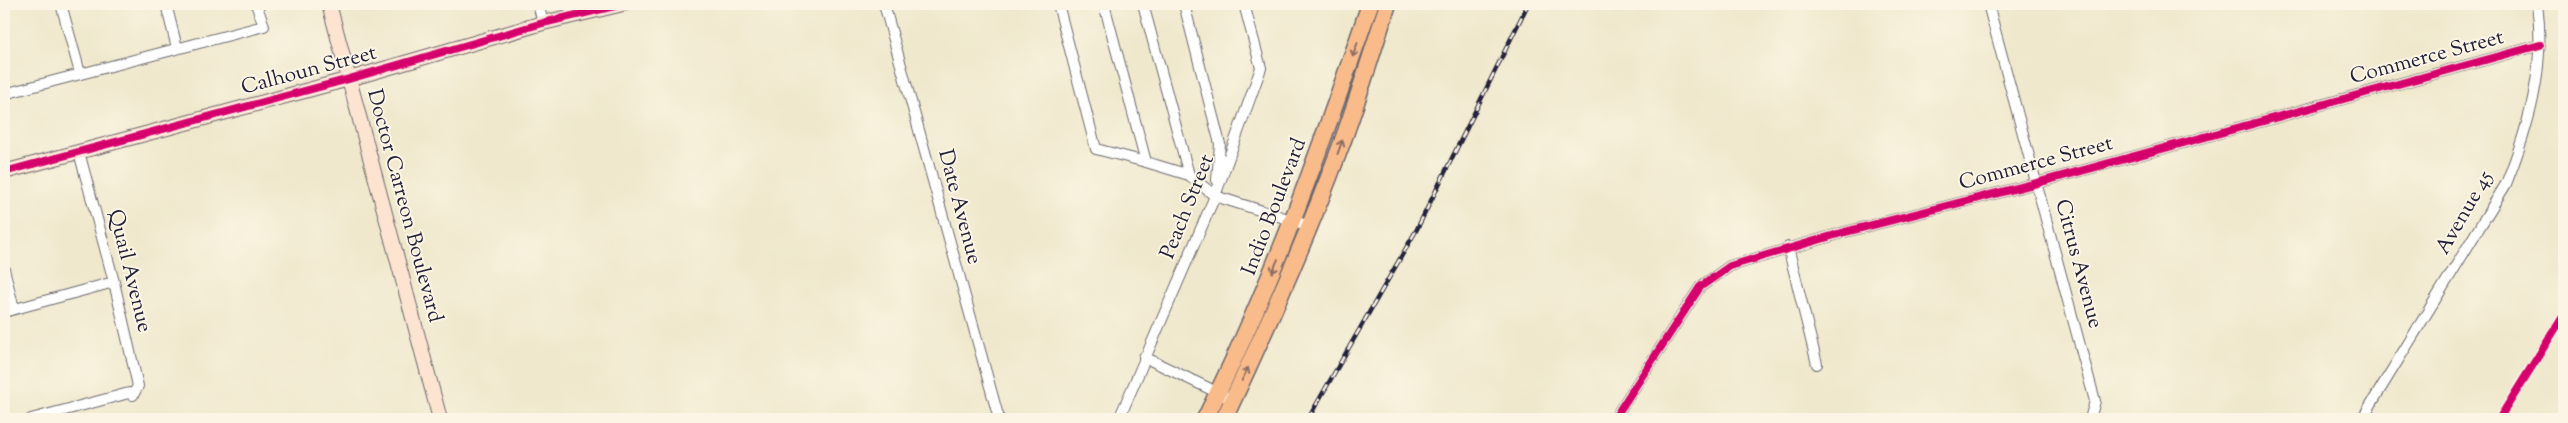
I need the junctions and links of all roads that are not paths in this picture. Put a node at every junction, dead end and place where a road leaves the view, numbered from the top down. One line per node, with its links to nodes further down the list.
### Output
1 (61, 4): 20 (street)
2 (166, 4): 19 (street)
3 (256, 4): 19 (street)
4 (329, 4): 21 (street, Doctor Carreon Boulevard)
5 (538, 4): 17 (street)
6 (623, 4): 17 (street, Calhoun Street)
7 (884, 4): 42 (street, Date Avenue)
8 (1058, 4): 24 (street)
9 (1104, 4): 24 (street)
10 (1143, 4): 26 (street)
11 (1184, 4): 28 (street)
12 (1244, 4): 28 (street, Peach Street)
13 (1370, 4): 29 (main road, Indio Boulevard, one-way to 29)
14 (1388, 4): 30 (main road, Indio Boulevard, one-way to 14)
15 (1988, 4): 27 (street, Citrus Avenue)
16 (2536, 4): 18 (street, Avenue 45)
17 (544, 24): 21 (street, Calhoun Street)
18 (2540, 45): 27 (street, Commerce Street); 48 (street, Avenue 45)
19 (178, 48): 20 (street)
20 (80, 72): 22 (street)
21 (349, 79): 23 (street, Calhoun Street); 41 (street, Doctor Carreon Boulevard)
22 (4, 94)
23 (79, 152): 25 (street, Calhoun Street); 33 (street, Quail Avenue)
24 (1146, 162): 26 (street)
25 (4, 172)
26 (1189, 175): 28 (street)
27 (2037, 183): 31 (street, Commerce Street); 47 (street, Citrus Avenue)
28 (1215, 196): 29 (street); 36 (street, Peach Street)
29 (1293, 221): 30 (street); 38 (main road, Indio Boulevard, one-way to 38)
30 (1310, 226): 38 (main road, Indio Boulevard, one-way to 30)
31 (1788, 248): 37 (street); 46 (street, Commerce Street)
32 (4, 269): 34 (street)
33 (114, 282): 34 (street); 39 (street, Quail Avenue)
34 (14, 309): 35 (street)
35 (4, 312)
36 (1144, 357): 38 (street); 43 (street, Peach Street)
37 (1817, 364)
38 (1225, 397): 44 (main road, Indio Boulevard); 45 (main road, Indio Boulevard)
39 (44, 418): 40 (street)
40 (31, 419)
41 (440, 419)
42 (998, 419)
43 (1119, 419)
44 (1205, 419)
45 (1224, 419)
46 (1614, 419)
47 (2090, 419)
48 (2362, 419)

